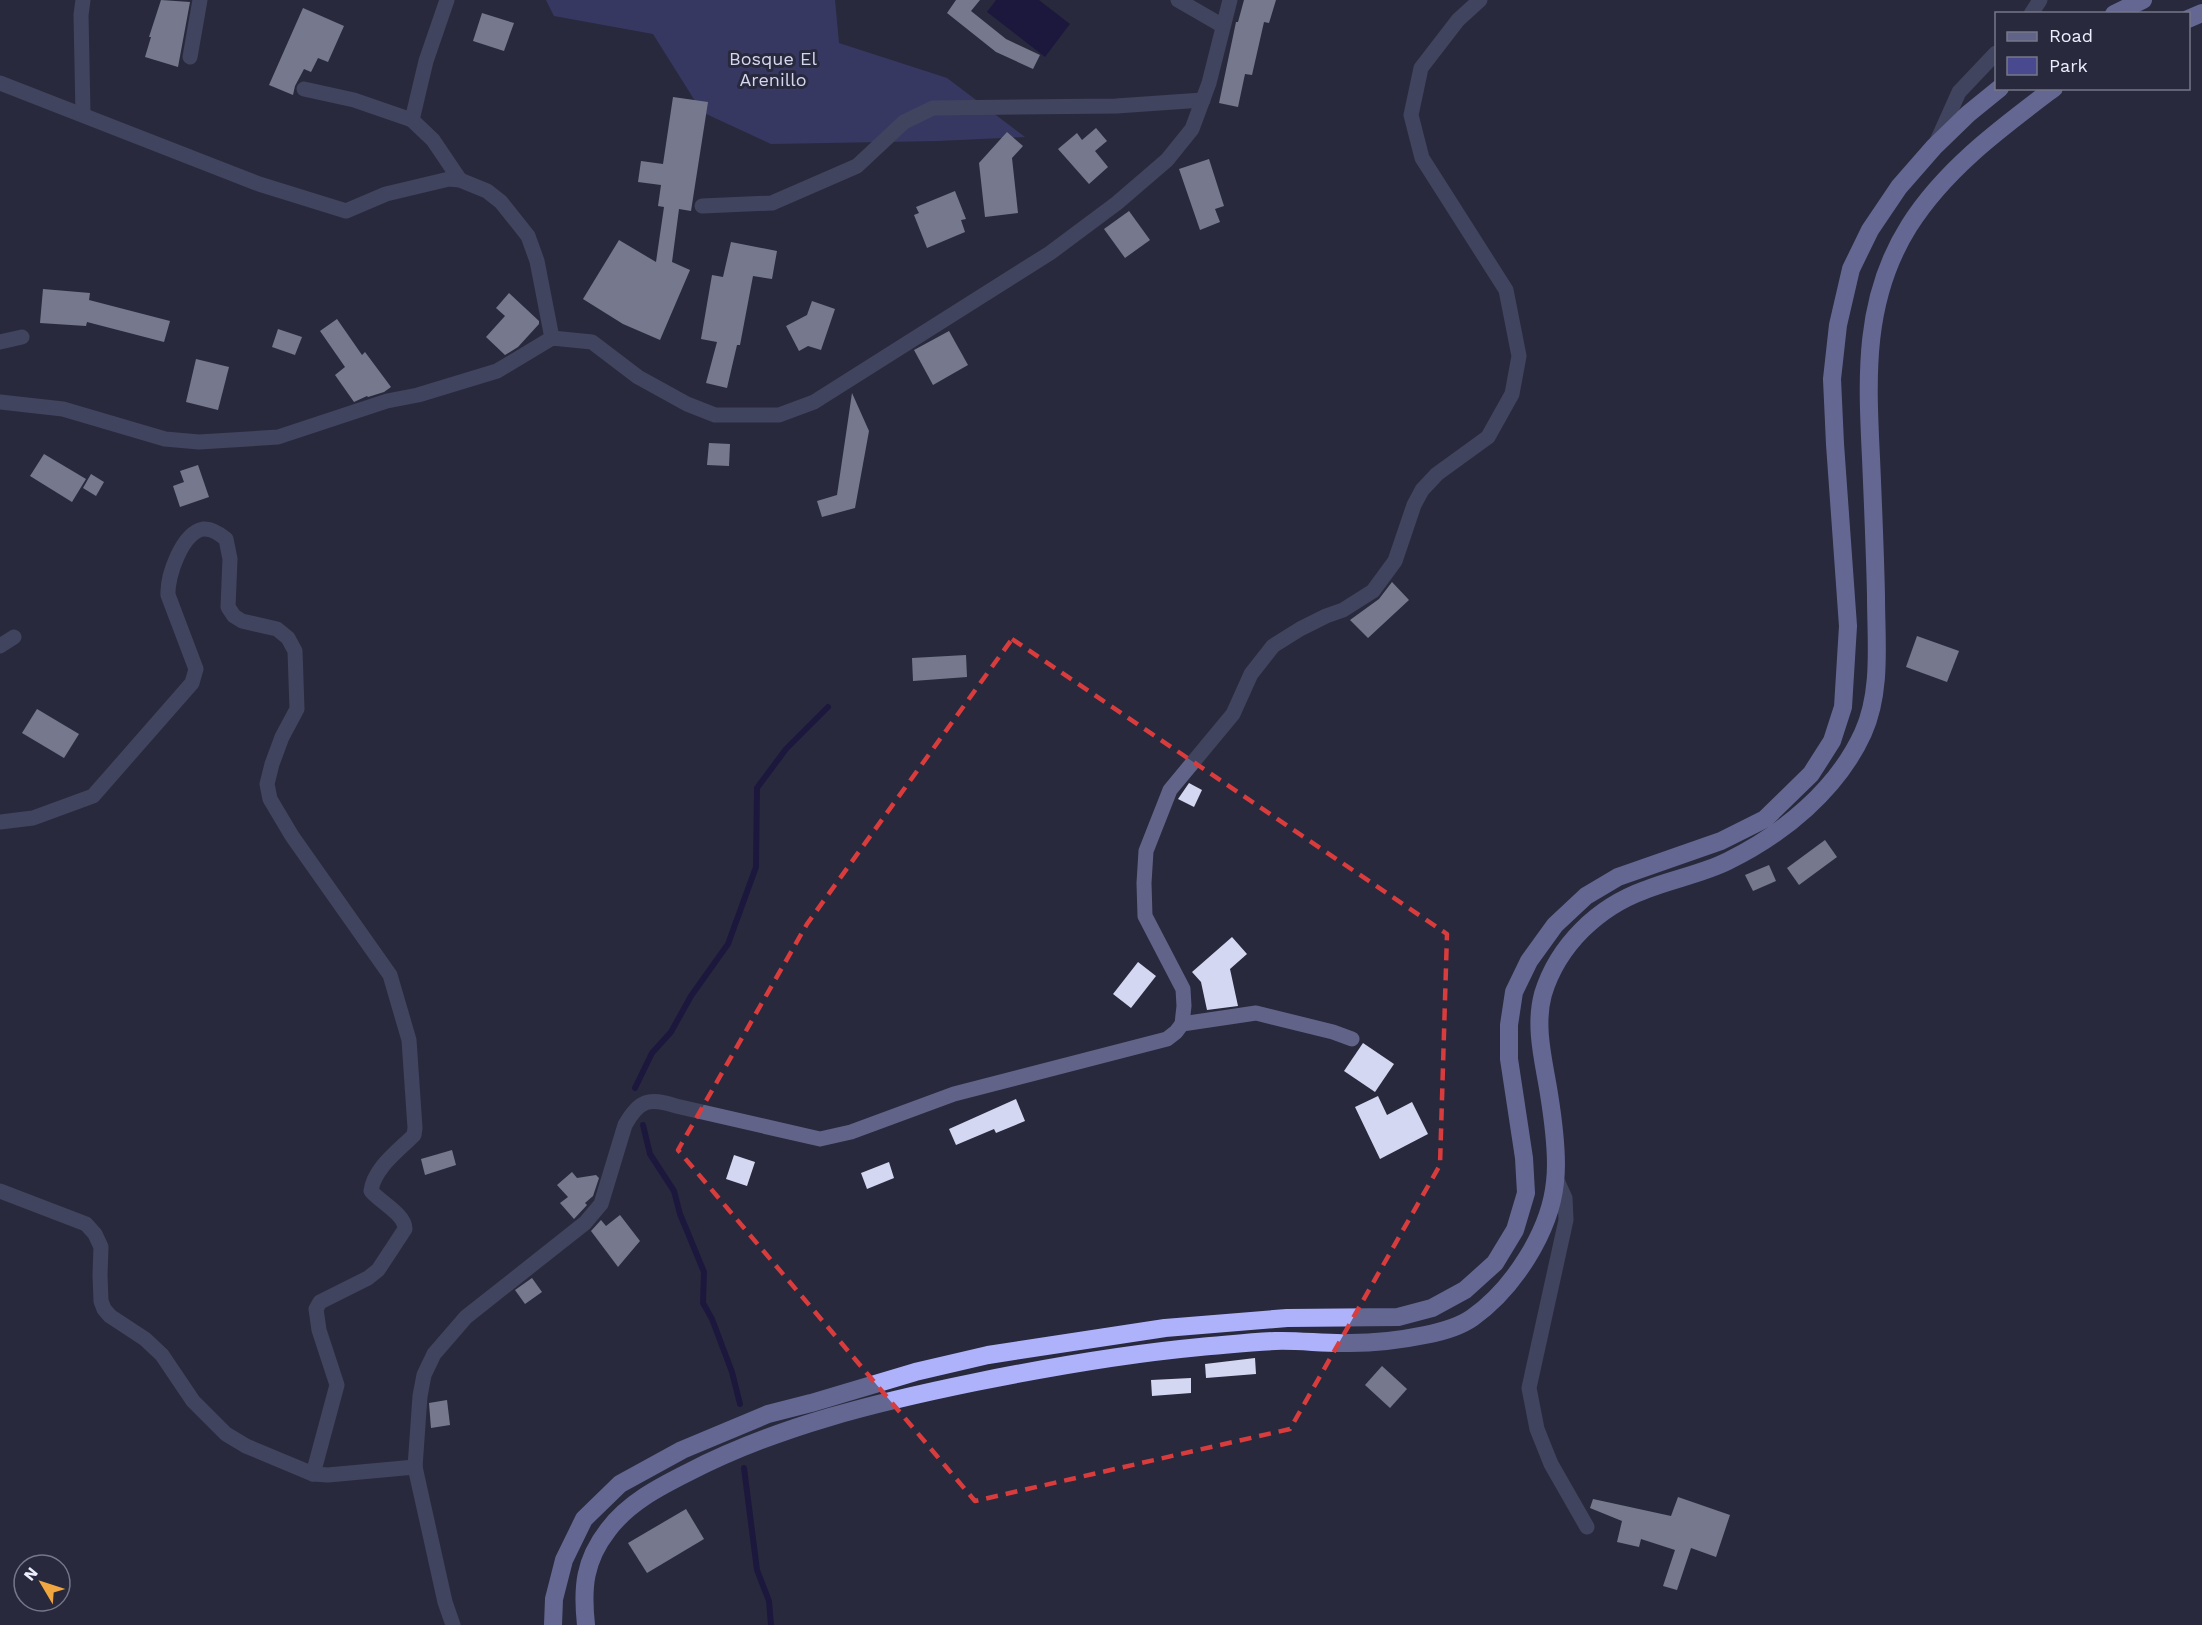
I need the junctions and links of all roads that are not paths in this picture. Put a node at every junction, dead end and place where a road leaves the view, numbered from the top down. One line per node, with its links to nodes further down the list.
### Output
1 (83, 0): 17 (street)
2 (200, 0): 11 (street)
3 (447, 0): 18 (street)
4 (1178, 0): 9 (street)
5 (1230, 0): 9 (street)
6 (1480, 0): 29 (street)
7 (2144, 0): 8 (highway)
8 (2118, 12)
9 (1223, 26): 16 (street)
10 (1995, 54): 19 (street)
11 (190, 57)
12 (0, 83): 17 (street)
13 (304, 88): 18 (street)
14 (1999, 90): 19 (highway)
15 (2051, 90): 31 (highway)
16 (1203, 100): 21 (street); 23 (street)
17 (83, 114): 20 (street)
18 (412, 120): 20 (street)
19 (1934, 147): 37 (highway)
20 (460, 180): 23 (street)
21 (702, 206)
22 (22, 337): 24 (street)
23 (552, 338): 25 (street)
24 (0, 342)
25 (0, 402)
26 (15, 637): 27 (street)
27 (0, 646)
28 (0, 822): 34 (street)
29 (1182, 1024): 30 (street); 33 (street)
30 (1352, 1039)
31 (1556, 1178): 35 (street); 38 (highway)
32 (0, 1191): 34 (street)
33 (415, 1467): 34 (street); 36 (street)
34 (313, 1474)
35 (1587, 1527)
36 (453, 1625)
37 (553, 1625)
38 (586, 1625)

